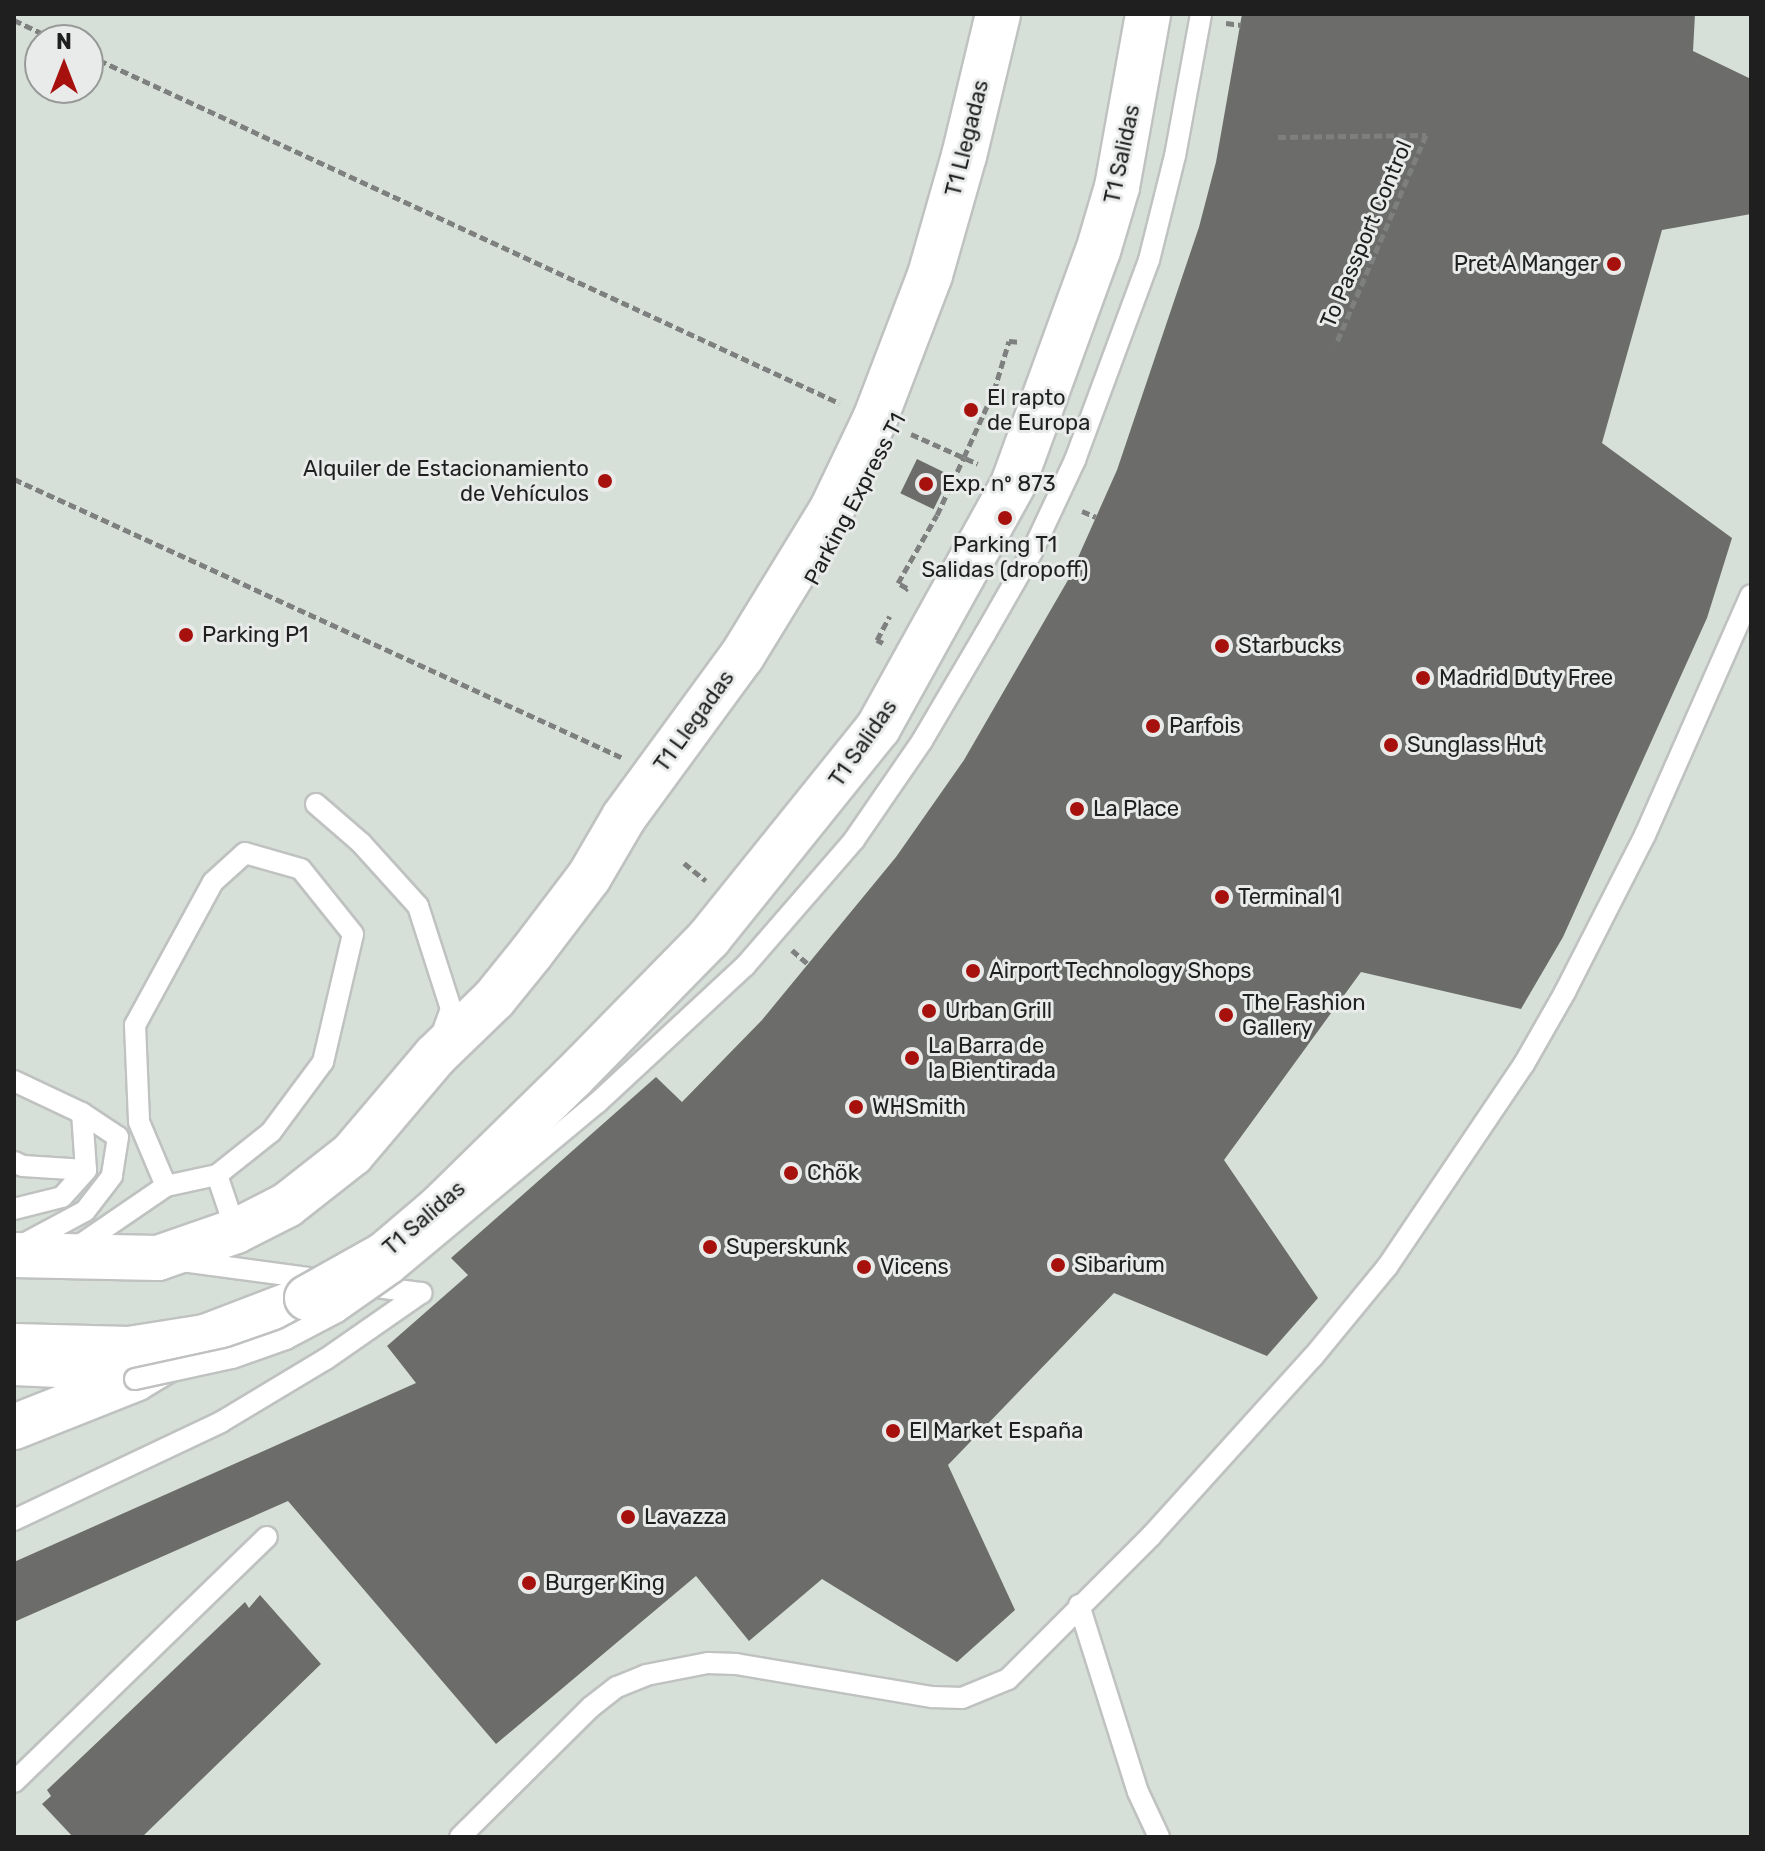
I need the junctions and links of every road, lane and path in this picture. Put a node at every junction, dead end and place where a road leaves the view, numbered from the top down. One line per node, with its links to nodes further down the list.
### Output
1 (998, 14): 9 (main road, T1 Llegadas)
2 (1017, 14): 9 (main road, Parking Express T1)
3 (1148, 14): 32 (main road, T1 Salidas, bridge)
4 (1201, 14): 35 (lane, bridge)
5 (104, 62): 9 (path)
6 (1278, 137): 8 (path, To Passport Control)
7 (1020, 344): 10 (path)
8 (1336, 344)
9 (886, 423): 10 (path); 19 (main road, T1 Llegadas)
10 (964, 457): 11 (path); 15 (path)
11 (991, 470)
12 (14, 479): 17 (path)
13 (1070, 506): 14 (path)
14 (1096, 517)
15 (907, 588)
16 (1751, 595): 39 (lane)
17 (634, 763)
18 (316, 804): 19 (lane)
19 (435, 1056): 27 (main road, T1 Llegadas)
20 (14, 1081): 21 (lane)
21 (82, 1113): 23 (lane); 28 (lane)
22 (14, 1162): 23 (lane)
23 (86, 1170): 26 (lane)
24 (217, 1175): 25 (lane); 25 (lane); 27 (lane)
25 (166, 1186): 30 (lane)
26 (14, 1209)
27 (236, 1231): 31 (main road, T1 Llegadas)
28 (14, 1249)
29 (14, 1255): 30 (main road, T1 Llegadas)
30 (60, 1258): 31 (main road, T1 Llegadas)
31 (158, 1258): 37 (lane)
32 (205, 1337): 33 (main road); 35 (main road)
33 (14, 1346)
34 (14, 1375): 35 (lane)
35 (135, 1379): 36 (main road)
36 (14, 1427)
37 (14, 1520)
38 (267, 1537): 40 (lane)
39 (1079, 1605): 41 (lane); 42 (lane)
40 (14, 1782)
41 (460, 1837)
42 (1159, 1837)

